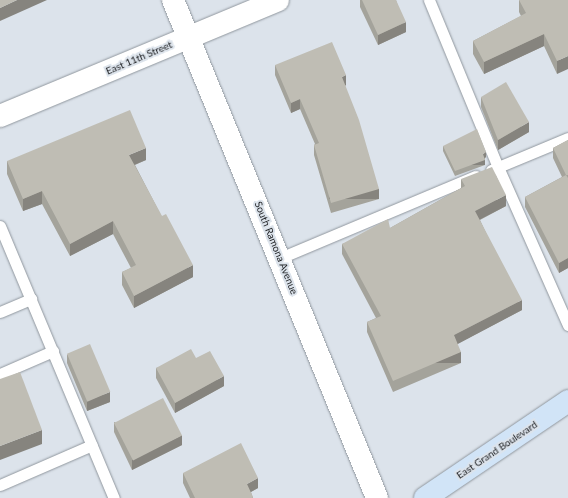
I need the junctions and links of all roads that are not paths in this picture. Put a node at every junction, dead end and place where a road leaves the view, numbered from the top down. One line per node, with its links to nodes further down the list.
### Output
1 (173, 0): 4 (street, South Ramona Avenue)
2 (278, 0): 4 (street, East 11th Street)
3 (429, 0): 7 (lane)
4 (188, 38): 5 (street, East 11th Street); 9 (street, South Ramona Avenue)
5 (0, 116)
6 (568, 138): 7 (lane)
7 (498, 167): 9 (lane); 12 (lane)
8 (0, 226): 10 (lane)
9 (280, 258): 19 (street, South Ramona Avenue)
10 (30, 299): 11 (lane); 13 (lane)
11 (0, 312)
12 (568, 325)
13 (53, 351): 14 (lane); 16 (lane)
14 (0, 374)
15 (568, 401): 20 (main road, East Grand Boulevard)
16 (92, 444): 17 (lane); 18 (lane)
17 (0, 485)
18 (114, 498)
19 (377, 498)
20 (425, 498)

